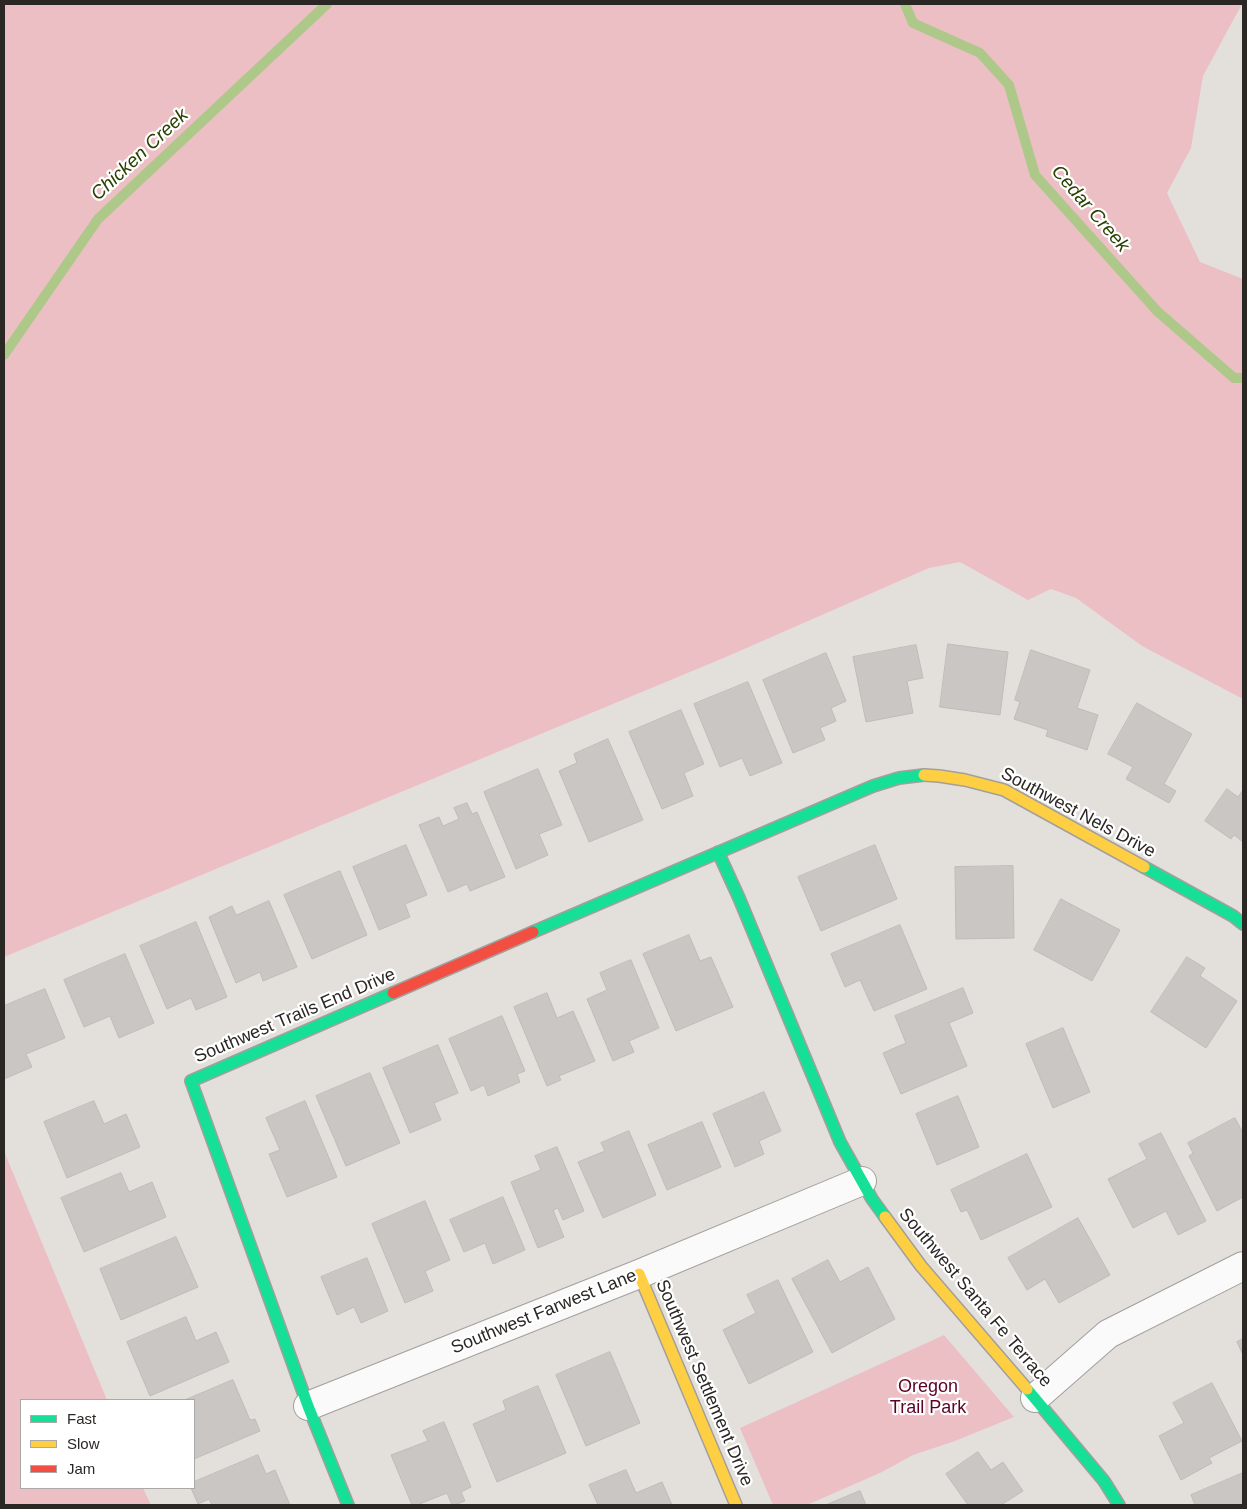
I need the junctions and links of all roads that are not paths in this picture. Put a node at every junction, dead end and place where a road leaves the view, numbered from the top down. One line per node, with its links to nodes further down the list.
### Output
1 (718, 852): 2 (street, Southwest Nels Drive); 3 (street, Southwest Santa Fe Terrace); 7 (street, Southwest Trails End Drive)
2 (1243, 924)
3 (862, 1181): 5 (street, Southwest Farwest Lane); 6 (street, Southwest Santa Fe Terrace)
4 (1243, 1266): 6 (street)
5 (639, 1274): 7 (street, Southwest Farwest Lane); 9 (street, Southwest Settlement Drive)
6 (1035, 1398): 10 (street, Southwest Santa Fe Terrace)
7 (308, 1406): 8 (street, Southwest Trails End Drive)
8 (348, 1505)
9 (736, 1505)
10 (1119, 1505)

